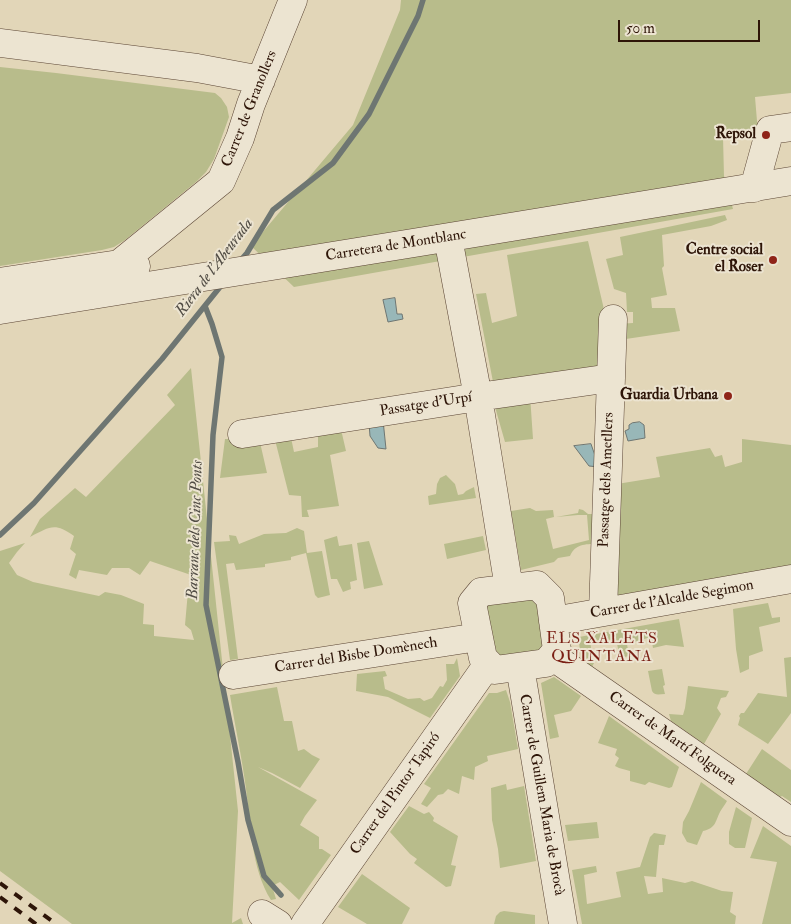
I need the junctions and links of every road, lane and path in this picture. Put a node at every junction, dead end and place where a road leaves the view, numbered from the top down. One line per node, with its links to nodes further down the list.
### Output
1 (293, 0): 3 (street, Carrer de Granollers)
2 (0, 43): 3 (street)
3 (261, 81): 8 (street, Carrer de Granollers)
4 (791, 127): 6 (street)
5 (791, 182): 6 (street, Carretera de Montblanc)
6 (754, 188): 7 (street, Carretera de Montblanc)
7 (448, 238): 9 (street, Carretera de Montblanc); 14 (street)
8 (119, 264): 9 (street); 10 (street)
9 (207, 276): 11 (street, Carretera de Montblanc)
10 (0, 282)
11 (0, 310)
12 (613, 319): 13 (street, Passatge dels Ametllers)
13 (611, 378): 14 (street, Passatge d'Urpí); 18 (street, Passatge dels Ametllers)
14 (478, 397): 15 (street, Passatge d'Urpí); 17 (street)
15 (242, 434)
16 (791, 579): 18 (street, Carrer de l'Alcalde Segimon)
17 (509, 588): 19 (street); 20 (street)
18 (603, 612): 19 (street, Carrer de l'Alcalde Segimon)
19 (553, 621): 21 (street)
20 (478, 637): 22 (street); 24 (street, Carrer del Bisbe Domènech)
21 (552, 656): 23 (street); 25 (street, Carrer de Martí Folguera)
22 (488, 664): 23 (street); 26 (street, Carrer del Pintor Tapiró)
23 (520, 667): 27 (street, Carrer de Guillem Maria de Brocà)
24 (233, 676)
25 (791, 822)
26 (305, 924)
27 (563, 924)

